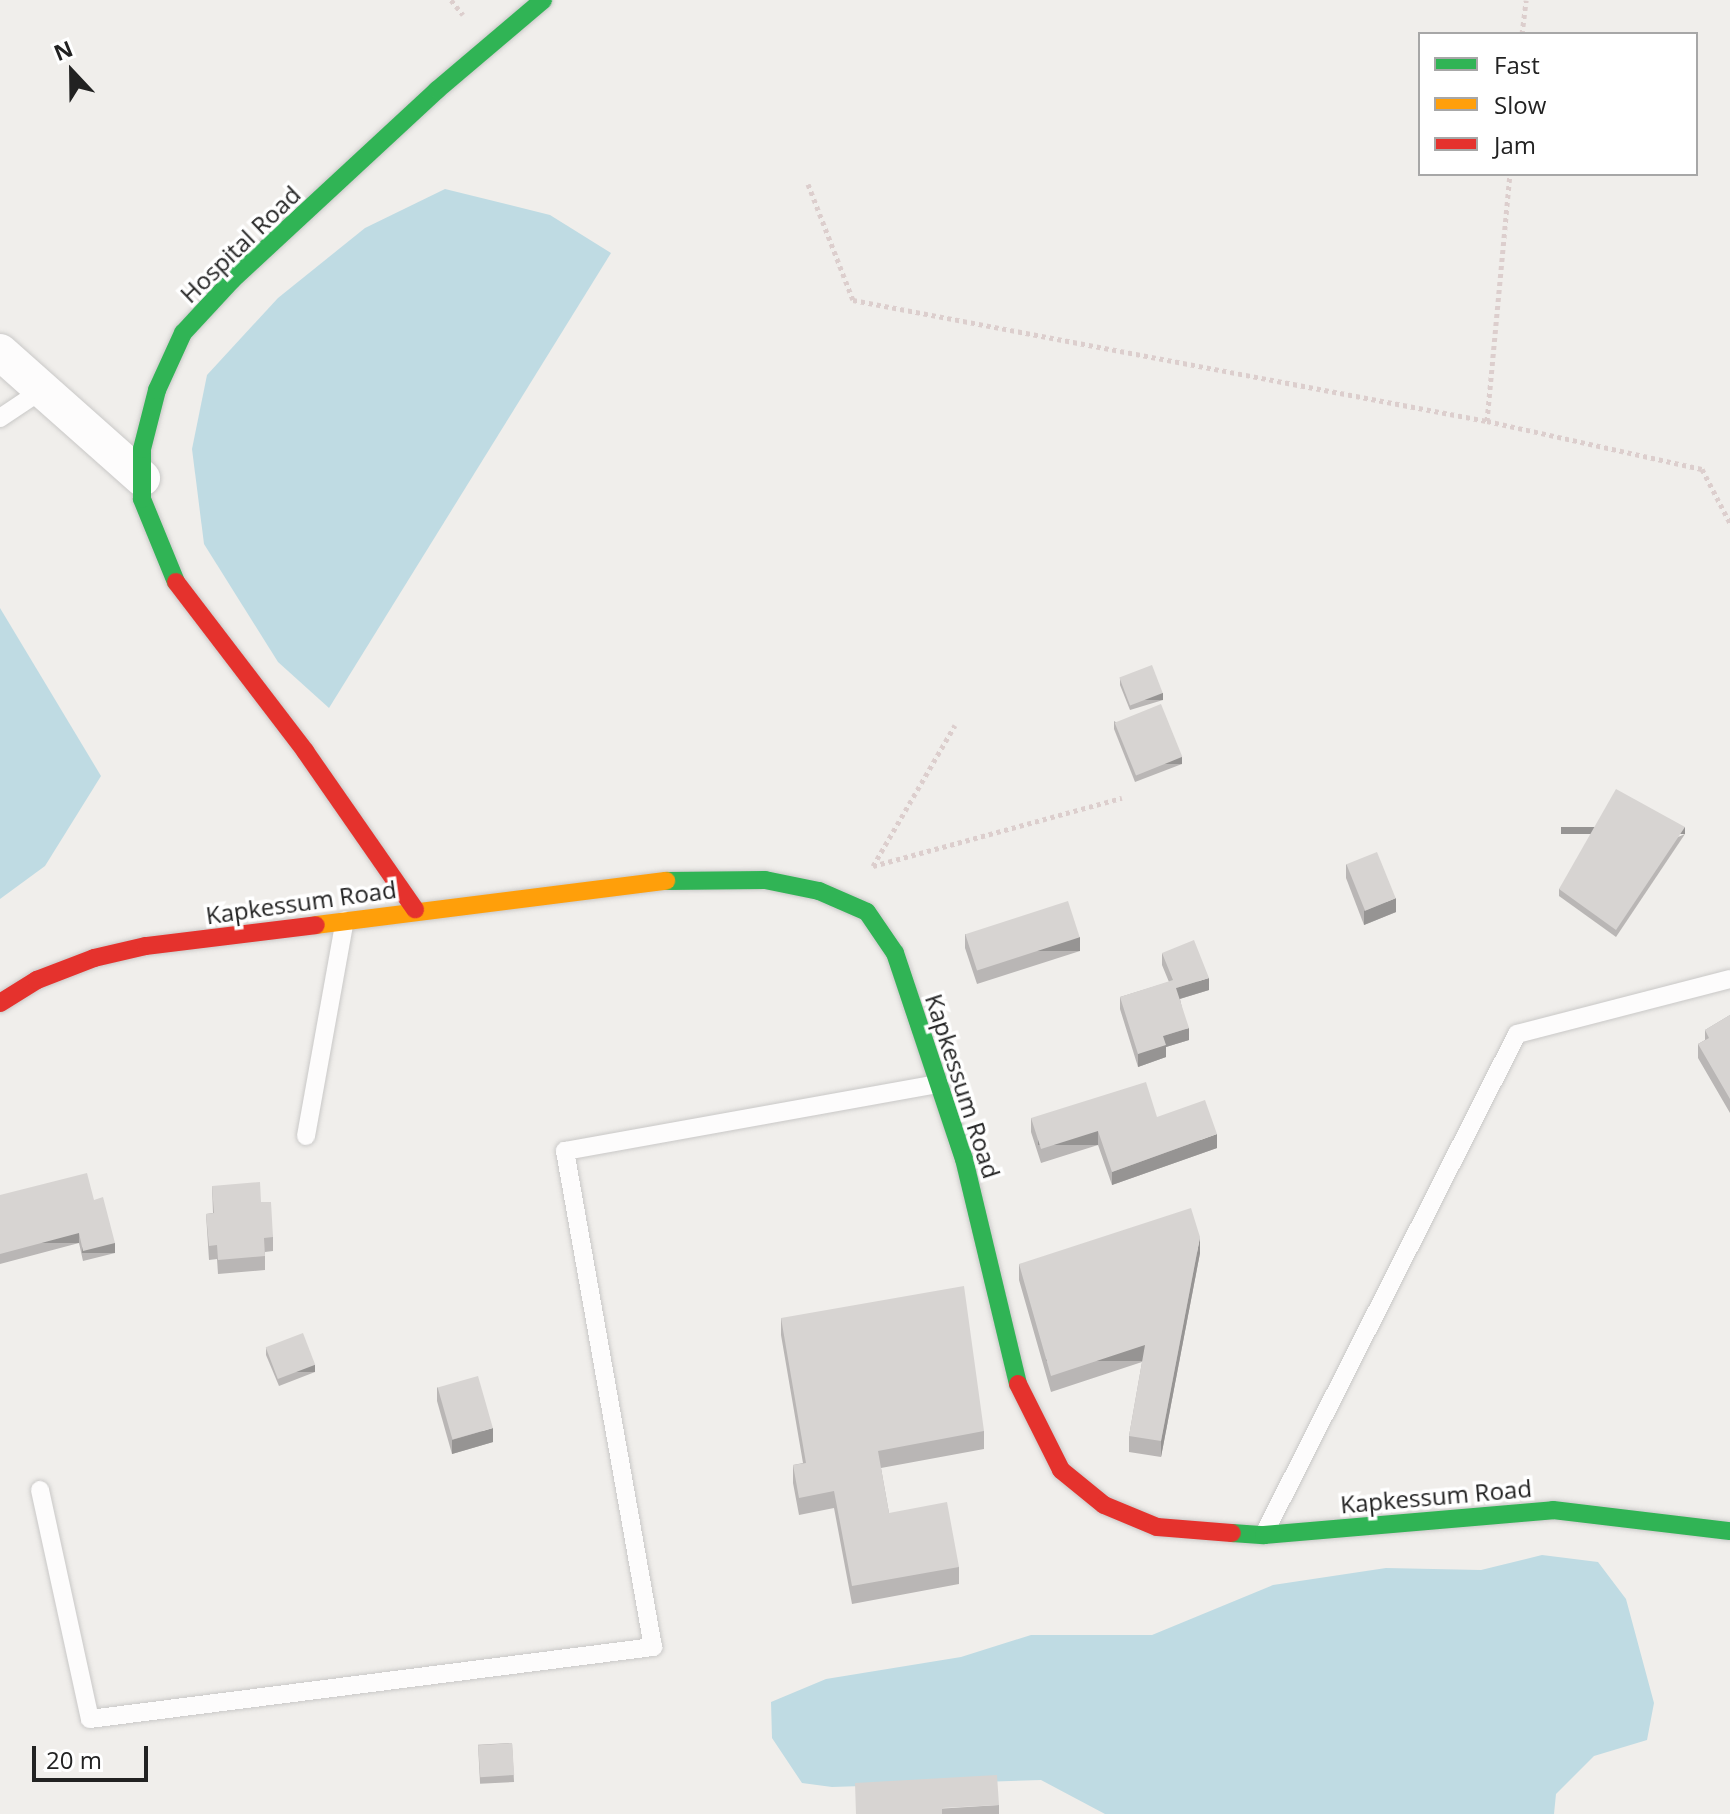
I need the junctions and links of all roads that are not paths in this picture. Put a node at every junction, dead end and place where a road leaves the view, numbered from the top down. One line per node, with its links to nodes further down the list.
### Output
1 (543, 0): 5 (street, Hospital Road)
2 (0, 352): 3 (street)
3 (42, 390): 4 (lane); 5 (street)
4 (0, 418)
5 (142, 478): 6 (street, Hospital Road)
6 (415, 909): 7 (street, Kapkessum Road); 10 (street, Kapkessum Road)
7 (345, 920): 9 (street, Kapkessum Road); 11 (lane)
8 (1730, 979): 14 (lane)
9 (0, 1003)
10 (939, 1084): 12 (lane); 14 (street, Kapkessum Road)
11 (306, 1136)
12 (40, 1490)
13 (1730, 1531): 14 (street, Kapkessum Road)
14 (1264, 1535)

